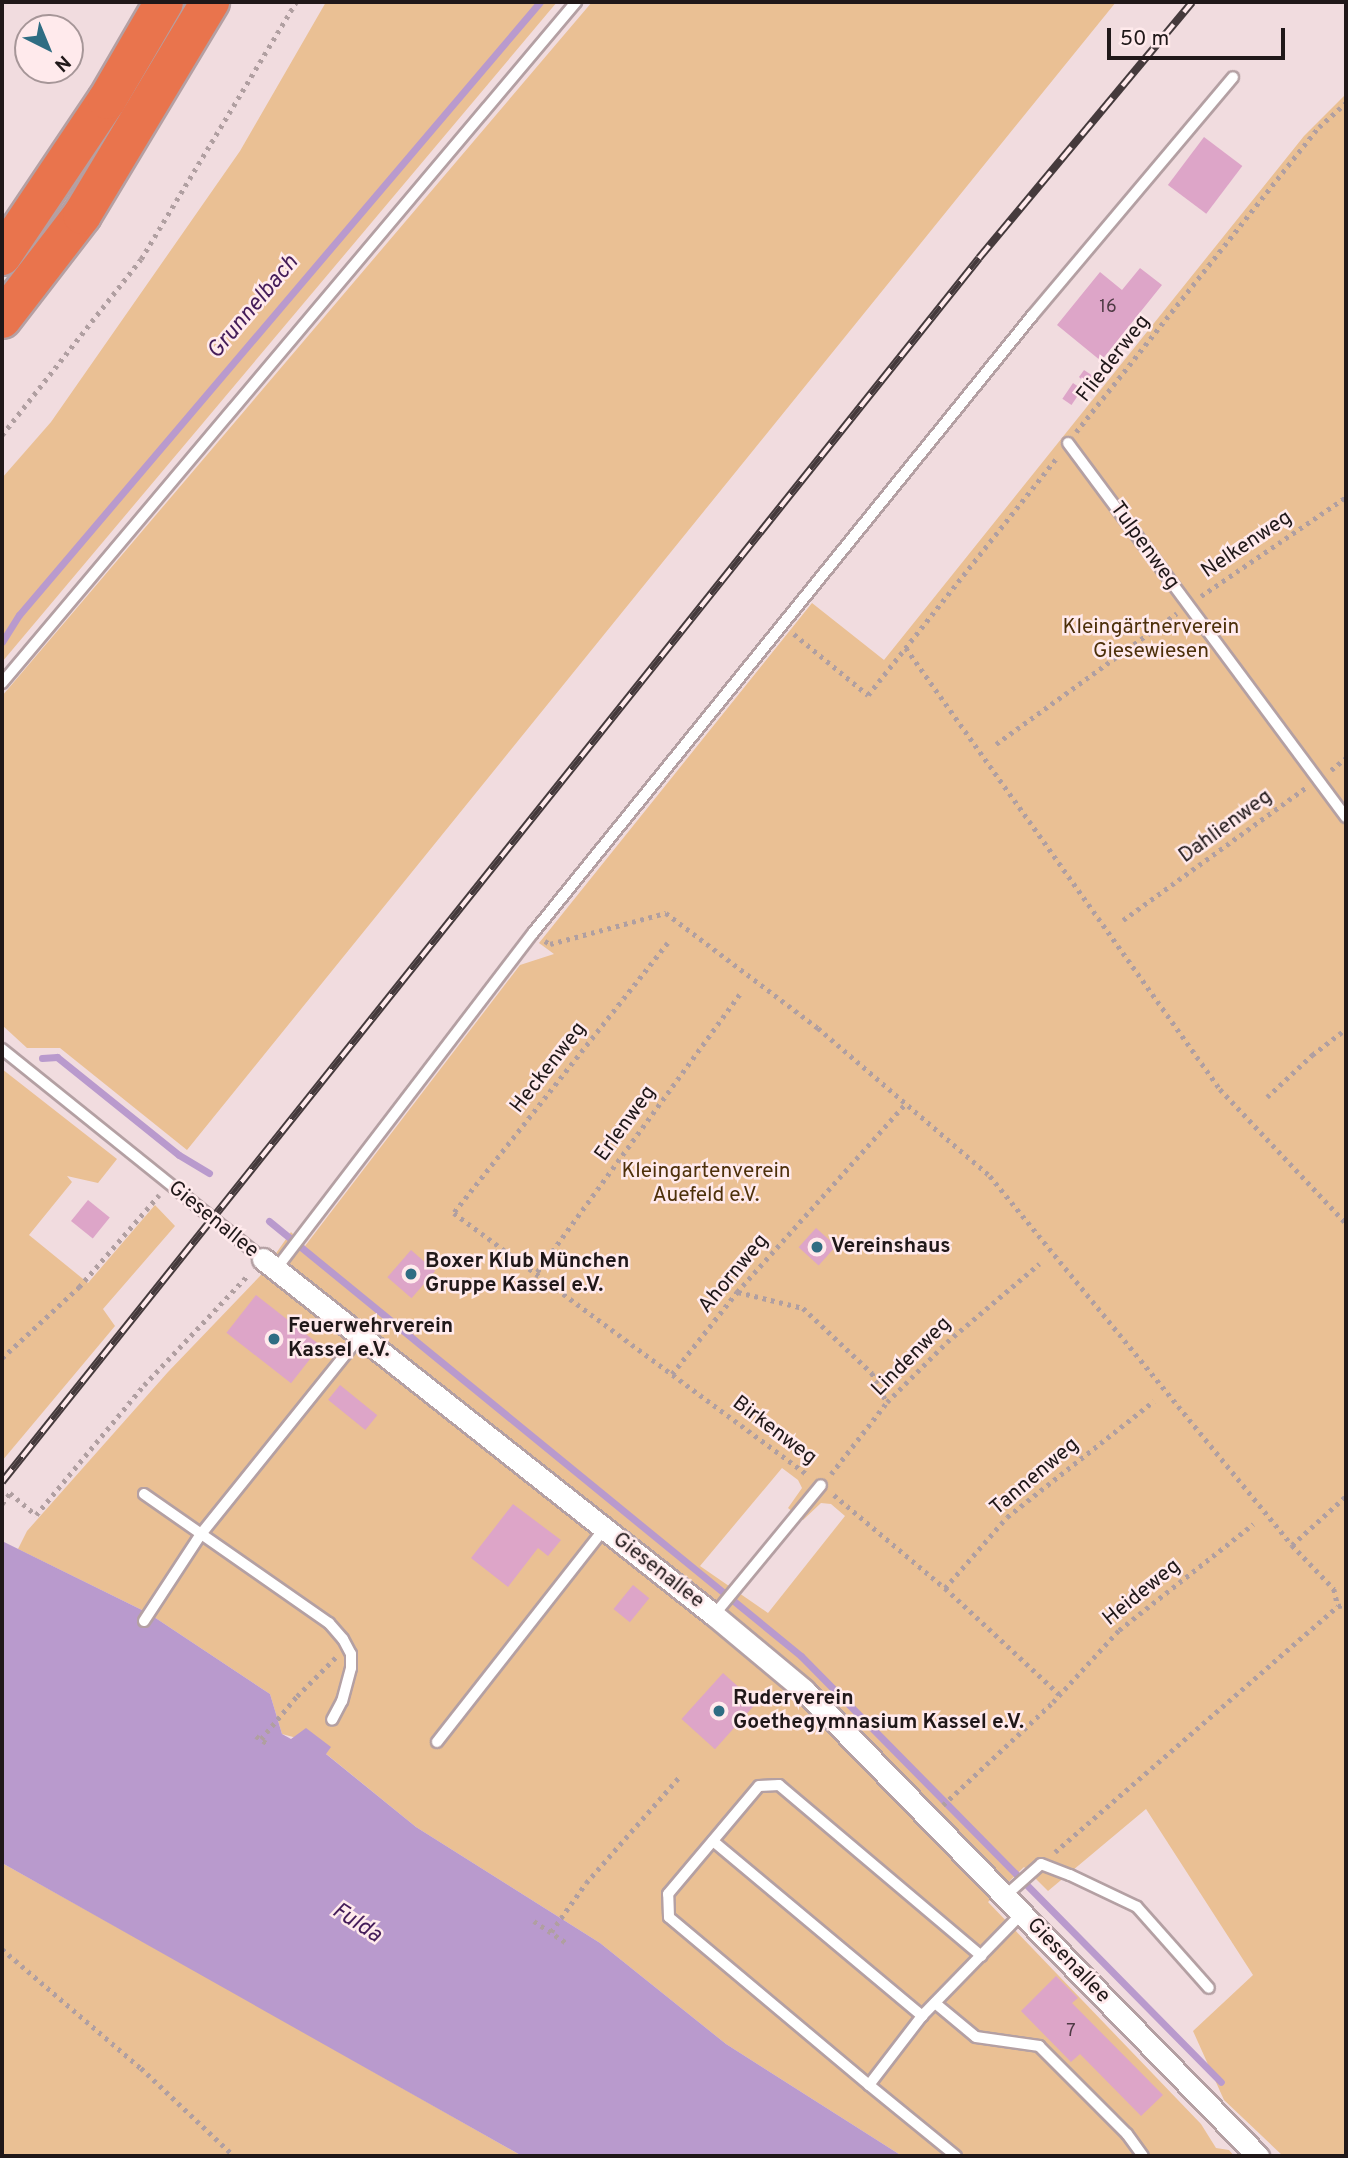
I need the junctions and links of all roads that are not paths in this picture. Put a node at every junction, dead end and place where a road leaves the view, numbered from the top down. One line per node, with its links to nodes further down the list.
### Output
1 (139, 2): 6 (highway)
2 (164, 2): 6 (highway)
3 (210, 2): 8 (highway)
4 (576, 2): 10 (lane)
5 (1233, 77): 13 (lane)
6 (107, 100): 7 (highway)
7 (2, 256)
8 (2, 319)
9 (1068, 443): 11 (lane, Tulpenweg)
10 (2, 683)
11 (1346, 817)
12 (2, 1049): 13 (lane, Giesenallee)
13 (276, 1260): 14 (street, Giesenallee)
14 (360, 1336): 17 (street, Giesenallee); 18 (lane)
15 (821, 1485): 19 (lane)
16 (144, 1494): 18 (lane)
17 (605, 1528): 19 (street, Giesenallee); 22 (lane)
18 (201, 1534): 20 (lane); 21 (lane)
19 (719, 1609): 24 (street, Giesenallee)
20 (144, 1621)
21 (332, 1720)
22 (438, 1742)
23 (713, 1841): 26 (lane); 29 (lane); 30 (lane)
24 (1010, 1891): 25 (street, Giesenallee); 27 (lane)
25 (1022, 1913): 26 (lane); 33 (street, Giesenallee)
26 (981, 1956): 28 (lane)
27 (1209, 1988)
28 (935, 2003): 29 (lane); 32 (lane)
29 (922, 2017): 30 (lane)
30 (869, 2085): 31 (lane)
31 (956, 2156)
32 (1143, 2156)
33 (1258, 2156)

